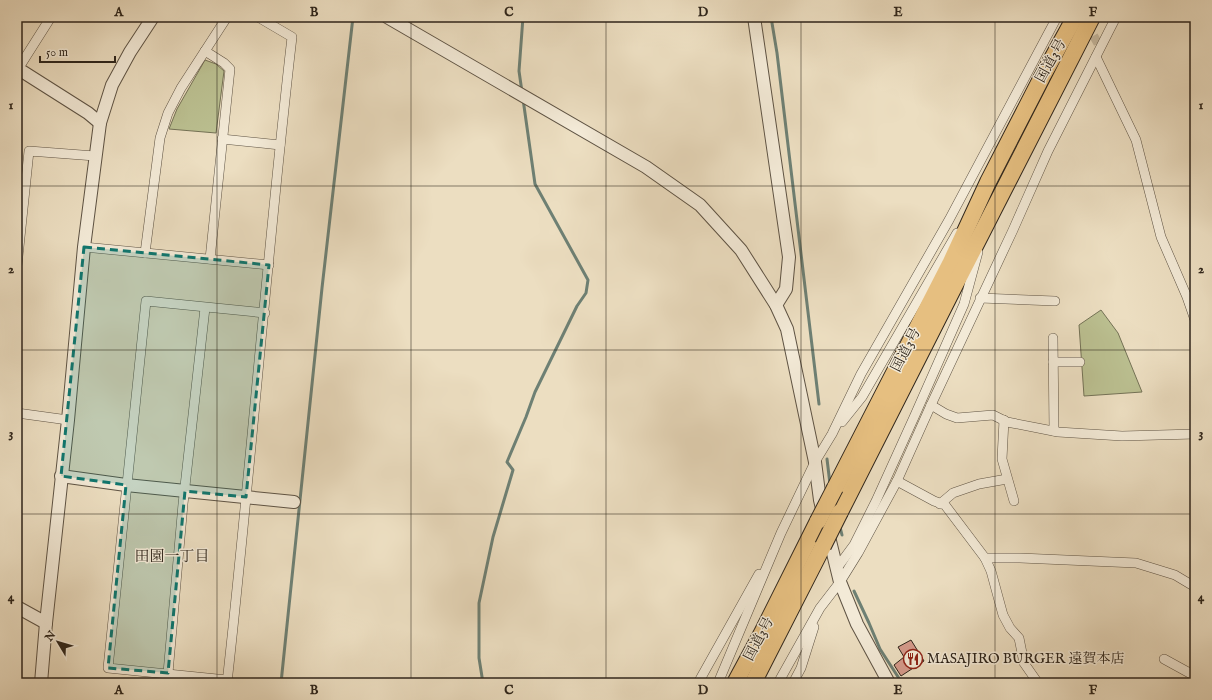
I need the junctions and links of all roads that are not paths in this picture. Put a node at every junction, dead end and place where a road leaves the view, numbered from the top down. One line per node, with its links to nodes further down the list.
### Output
1 (51, 17): 13 (street)
2 (153, 17): 14 (street)
3 (227, 17): 11 (street)
4 (258, 17): 16 (street)
5 (387, 17): 27 (street)
6 (754, 17): 27 (street)
7 (1058, 17): 39 (street)
8 (1075, 17): 18 (highway, 国道3号)
9 (1092, 17): 19 (highway, 国道3号)
10 (1116, 17): 12 (street)
11 (205, 51): 15 (street); 21 (street)
12 (1096, 57): 25 (street); 30 (street)
13 (18, 68): 14 (street)
14 (100, 123): 17 (street)
15 (222, 139): 16 (street); 22 (street)
16 (280, 145): 23 (street)
17 (95, 156): 20 (street); 24 (street)
18 (988, 182): 39 (street); 66 (highway, 国道3号, bridge)
19 (987, 224): 53 (street); 67 (highway, 国道3号, bridge)
20 (84, 247): 21 (street); 36 (street)
21 (145, 253): 22 (street)
22 (210, 259): 23 (street)
23 (269, 265): 29 (street)
24 (17, 266)
25 (980, 298): 26 (street); 34 (street)
26 (1055, 301)
27 (776, 305): 41 (street)
28 (205, 308): 29 (street); 45 (street); 46 (street)
29 (265, 314): 47 (street)
30 (1195, 320)
31 (1053, 338): 32 (street)
32 (1053, 362): 33 (street); 38 (street)
33 (1080, 362)
34 (931, 405): 37 (street); 44 (street)
35 (17, 412): 36 (street)
36 (68, 420): 42 (street)
37 (1004, 420): 38 (street); 43 (street)
38 (1054, 431): 40 (street)
39 (832, 434): 41 (street)
40 (1195, 434)
41 (815, 462): 51 (street); 53 (street)
42 (61, 476): 45 (street); 58 (street)
43 (1008, 479): 48 (street); 50 (street)
44 (898, 481): 50 (street); 54 (street)
45 (126, 485): 46 (street); 60 (street)
46 (185, 491): 47 (street); 60 (street)
47 (246, 497): 49 (street); 62 (street)
48 (1014, 500)
49 (294, 502)
50 (940, 504): 52 (street)
51 (781, 533): 64 (street); 65 (street)
52 (986, 558): 55 (street); 71 (street)
53 (837, 568): 54 (street)
54 (840, 582): 57 (street); 70 (street)
55 (1195, 587)
56 (17, 607): 58 (street)
57 (820, 608): 68 (street); 69 (street)
58 (46, 623): 63 (street)
59 (1164, 659): 61 (street)
60 (168, 673): 62 (street)
61 (1195, 676)
62 (227, 682)
63 (41, 683)
64 (698, 683)
65 (718, 683)
66 (735, 683)
67 (753, 683)
68 (778, 683)
69 (793, 683)
70 (889, 683)
71 (1038, 683)

